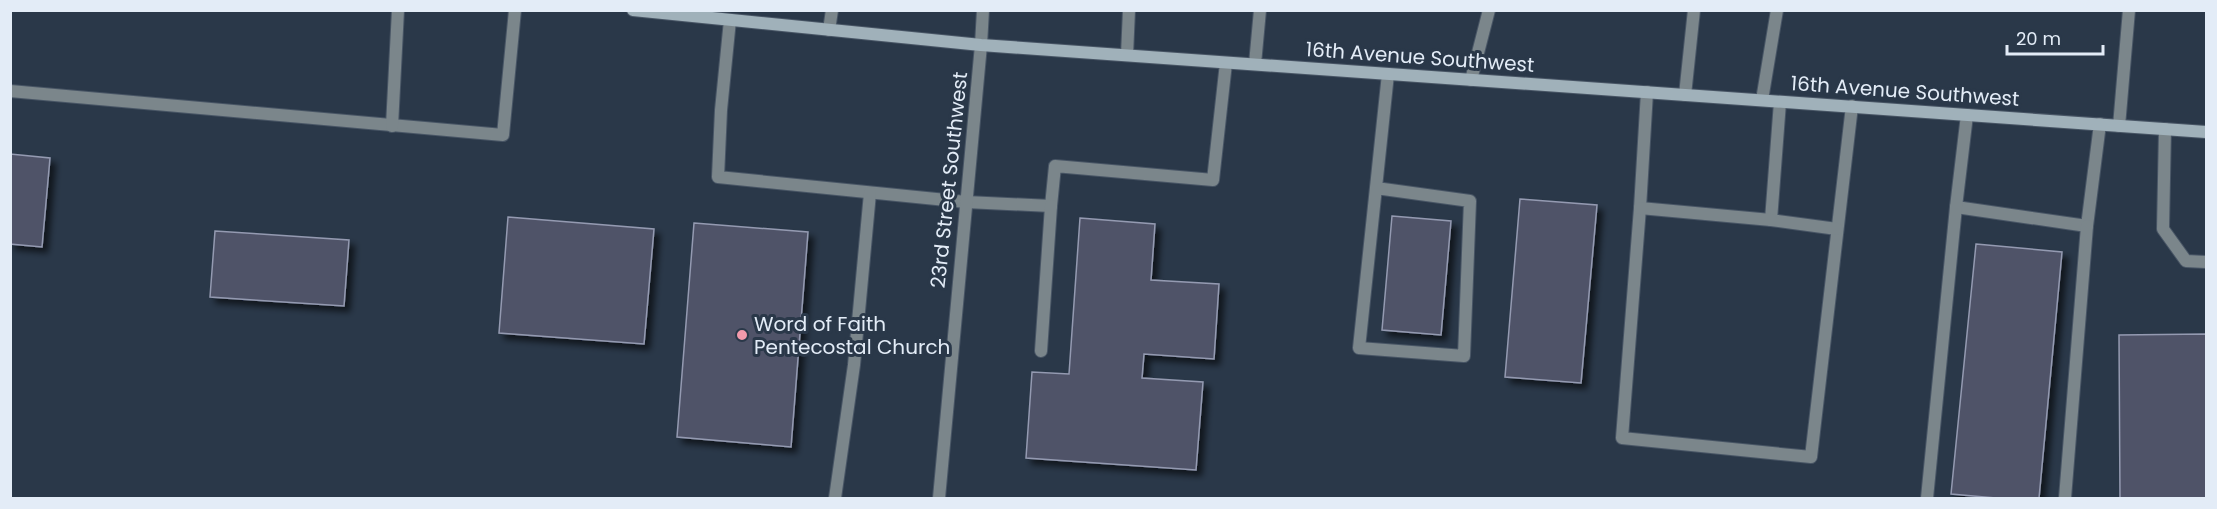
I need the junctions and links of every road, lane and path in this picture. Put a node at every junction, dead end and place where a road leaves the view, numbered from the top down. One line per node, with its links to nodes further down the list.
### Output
1 (398, 10): 28 (street)
2 (515, 10): 28 (street)
3 (633, 10): 12 (main road, 16th Avenue Southwest)
4 (831, 10): 13 (street)
5 (982, 10): 14 (street, 23rd Street Southwest)
6 (1129, 10): 15 (street)
7 (1260, 10): 17 (street)
8 (1489, 10): 19 (street)
9 (1694, 10): 22 (street)
10 (1777, 10): 23 (street)
11 (2129, 10): 29 (street)
12 (730, 20): 13 (main road, 16th Avenue Southwest); 33 (street)
13 (829, 30): 14 (main road, 16th Avenue Southwest)
14 (981, 45): 15 (main road, 16th Avenue Southwest); 34 (street, 23rd Street Southwest)
15 (1127, 55): 16 (main road, 16th Avenue Southwest)
16 (1226, 63): 17 (main road, 16th Avenue Southwest); 35 (street)
17 (1255, 64): 18 (main road, 16th Avenue Southwest)
18 (1388, 74): 19 (main road, 16th Avenue Southwest); 32 (street)
19 (1471, 80): 21 (main road, 16th Avenue Southwest)
20 (10, 91): 28 (street)
21 (1647, 92): 22 (main road, 16th Avenue Southwest); 37 (street)
22 (1685, 95): 23 (main road, 16th Avenue Southwest)
23 (1762, 100): 24 (main road, 16th Avenue Southwest)
24 (1780, 102): 25 (main road, 16th Avenue Southwest); 38 (street)
25 (1852, 106): 26 (main road, 16th Avenue Southwest); 40 (street)
26 (1967, 115): 27 (main road, 16th Avenue Southwest); 36 (street)
27 (2100, 124): 29 (main road, 16th Avenue Southwest); 39 (street)
28 (392, 126)
29 (2119, 126): 30 (main road, 16th Avenue Southwest)
30 (2165, 129): 31 (main road, 16th Avenue Southwest); 41 (street)
31 (2206, 132)
32 (1376, 188): 32 (street)
33 (870, 193): 34 (street); 43 (street)
34 (966, 202): 35 (street); 44 (street, 23rd Street Southwest)
35 (1051, 206): 42 (street)
36 (1956, 207): 39 (street); 45 (street)
37 (1640, 208): 38 (street); 40 (street)
38 (1771, 220): 40 (street)
39 (2087, 226): 46 (street)
40 (1837, 229)
41 (2206, 262)
42 (1041, 351)
43 (835, 498)
44 (939, 498)
45 (1927, 498)
46 (2065, 498)

